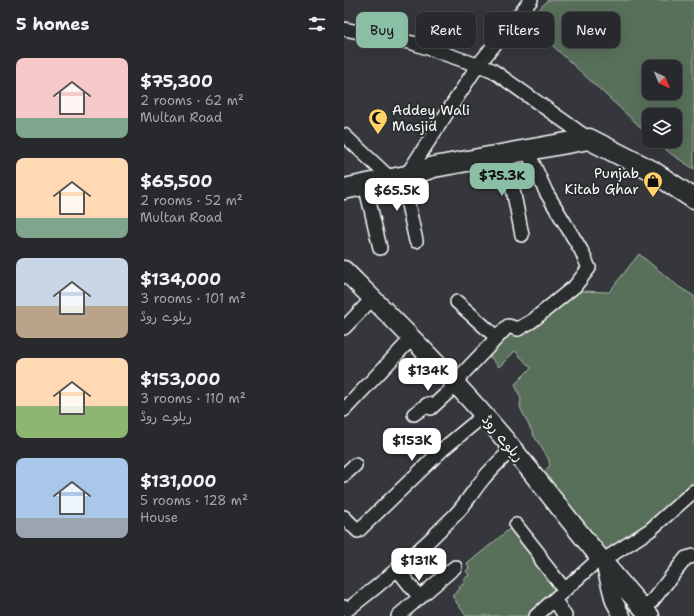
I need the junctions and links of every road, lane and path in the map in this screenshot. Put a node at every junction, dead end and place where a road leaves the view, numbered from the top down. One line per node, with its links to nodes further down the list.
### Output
1 (531, 0): 3 (street)
2 (344, 29): 3 (street)
3 (478, 65): 5 (street); 8 (street)
4 (344, 135): 8 (street)
5 (589, 139): 6 (main road); 11 (main road)
6 (527, 150): 7 (main road); 19 (street)
7 (506, 154): 8 (main road); 12 (street)
8 (400, 177): 9 (main road); 13 (street)
9 (365, 184): 10 (main road); 14 (street)
10 (344, 189)
11 (694, 199)
12 (522, 235)
13 (416, 241)
14 (380, 248)
15 (344, 270): 16 (main road, ریلوے روڈ)
16 (373, 298): 18 (street); 20 (main road, ریلوے روڈ)
17 (457, 302): 19 (street)
18 (344, 328)
19 (496, 337): 21 (street)
20 (412, 338): 21 (main road, ریلوے روڈ); 22 (street)
21 (455, 384): 23 (street); 24 (main road, ریلوے روڈ)
22 (344, 410)
23 (414, 414)
24 (484, 415): 25 (main road, ریلوے روڈ); 29 (street)
25 (512, 448): 32 (main road, ریلوے روڈ); 34 (street)
26 (355, 465): 27 (street)
27 (344, 475)
28 (694, 491): 32 (street)
29 (346, 524)
30 (516, 526): 35 (street)
31 (694, 556): 39 (street)
32 (602, 560): 35 (street); 39 (main road, ریلوے روڈ); 43 (street)
33 (455, 567): 36 (street)
34 (397, 569): 36 (street); 38 (street)
35 (565, 590): 37 (street)
36 (420, 598): 40 (street)
37 (555, 600): 41 (street); 42 (street)
38 (344, 607)
39 (647, 613)
40 (398, 616)
41 (536, 616)
42 (565, 616)
43 (622, 616)

